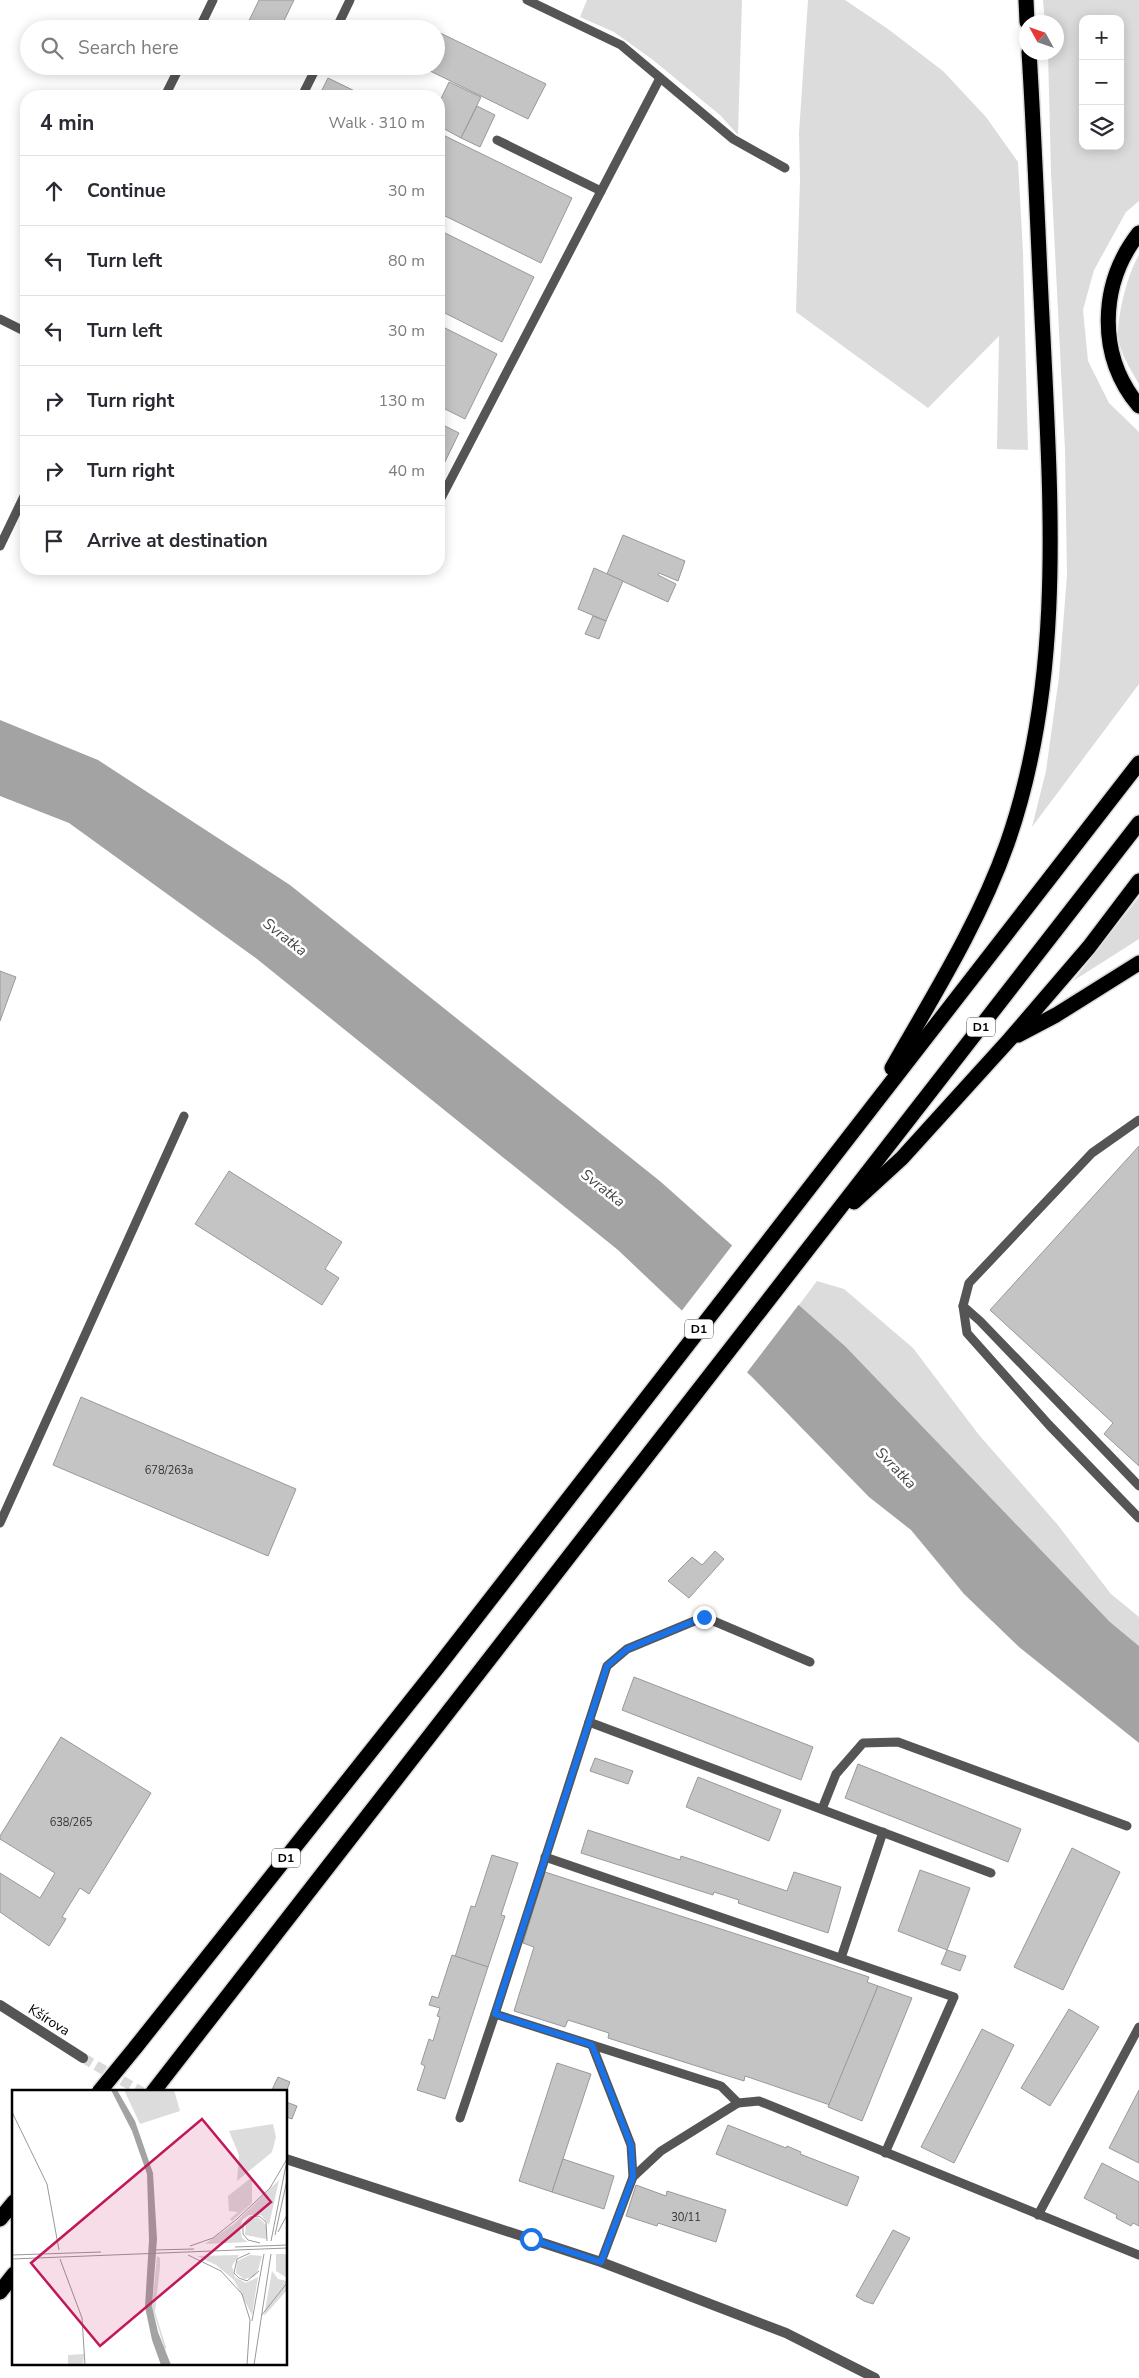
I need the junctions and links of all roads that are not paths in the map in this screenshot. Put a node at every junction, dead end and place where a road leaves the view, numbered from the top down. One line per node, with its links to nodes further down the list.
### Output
1 (213, 0): 6 (lane)
2 (350, 0): 7 (lane)
3 (527, 0): 11 (lane)
4 (1026, 0): 5 (highway)
5 (1027, 15)
6 (203, 20)
7 (340, 20)
8 (1029, 60): 29 (highway)
9 (176, 75): 12 (lane)
10 (312, 75): 13 (lane)
11 (660, 78): 15 (lane); 16 (lane)
12 (168, 90)
13 (305, 90)
14 (497, 140): 16 (lane)
15 (785, 168)
16 (602, 191): 21 (lane)
17 (1139, 233): 20 (highway)
18 (0, 319): 19 (lane)
19 (20, 329)
20 (1139, 406)
21 (445, 491)
22 (20, 504): 23 (lane)
23 (0, 546)
24 (1139, 763): 29 (highway, D1)
25 (1139, 823): 32 (highway, D1)
26 (1139, 881): 28 (highway)
27 (1139, 963): 28 (highway)
28 (1010, 1039): 32 (highway)
29 (866, 1113): 50 (highway, D1, bridge)
30 (184, 1116): 36 (lane)
31 (1139, 1120): 33 (lane)
32 (823, 1230): 51 (highway, D1)
33 (963, 1306): 34 (lane); 35 (lane)
34 (1139, 1486)
35 (1139, 1518)
36 (0, 1523)
37 (810, 1662): 38 (lane)
38 (589, 1722): 39 (lane); 42 (lane)
39 (822, 1809): 40 (lane); 41 (lane)
40 (1127, 1826)
41 (883, 1832): 43 (lane); 44 (lane)
42 (545, 1857): 44 (lane); 46 (lane)
43 (991, 1872)
44 (841, 1958): 54 (lane)
45 (0, 2005): 49 (street, Kšírova)
46 (495, 2014): 48 (lane); 53 (lane)
47 (1139, 2027): 58 (lane)
48 (592, 2045): 52 (lane); 56 (lane)
49 (83, 2058)
50 (102, 2090)
51 (154, 2090)
52 (738, 2103): 54 (lane); 56 (lane)
53 (460, 2118)
54 (885, 2153): 58 (lane)
55 (288, 2161): 61 (street)
56 (633, 2177): 61 (lane)
57 (12, 2204): 59 (highway)
58 (1038, 2215): 60 (lane)
59 (0, 2219)
60 (1139, 2255)
61 (601, 2262): 64 (street)
62 (12, 2277): 63 (highway)
63 (0, 2292)
64 (875, 2378)

